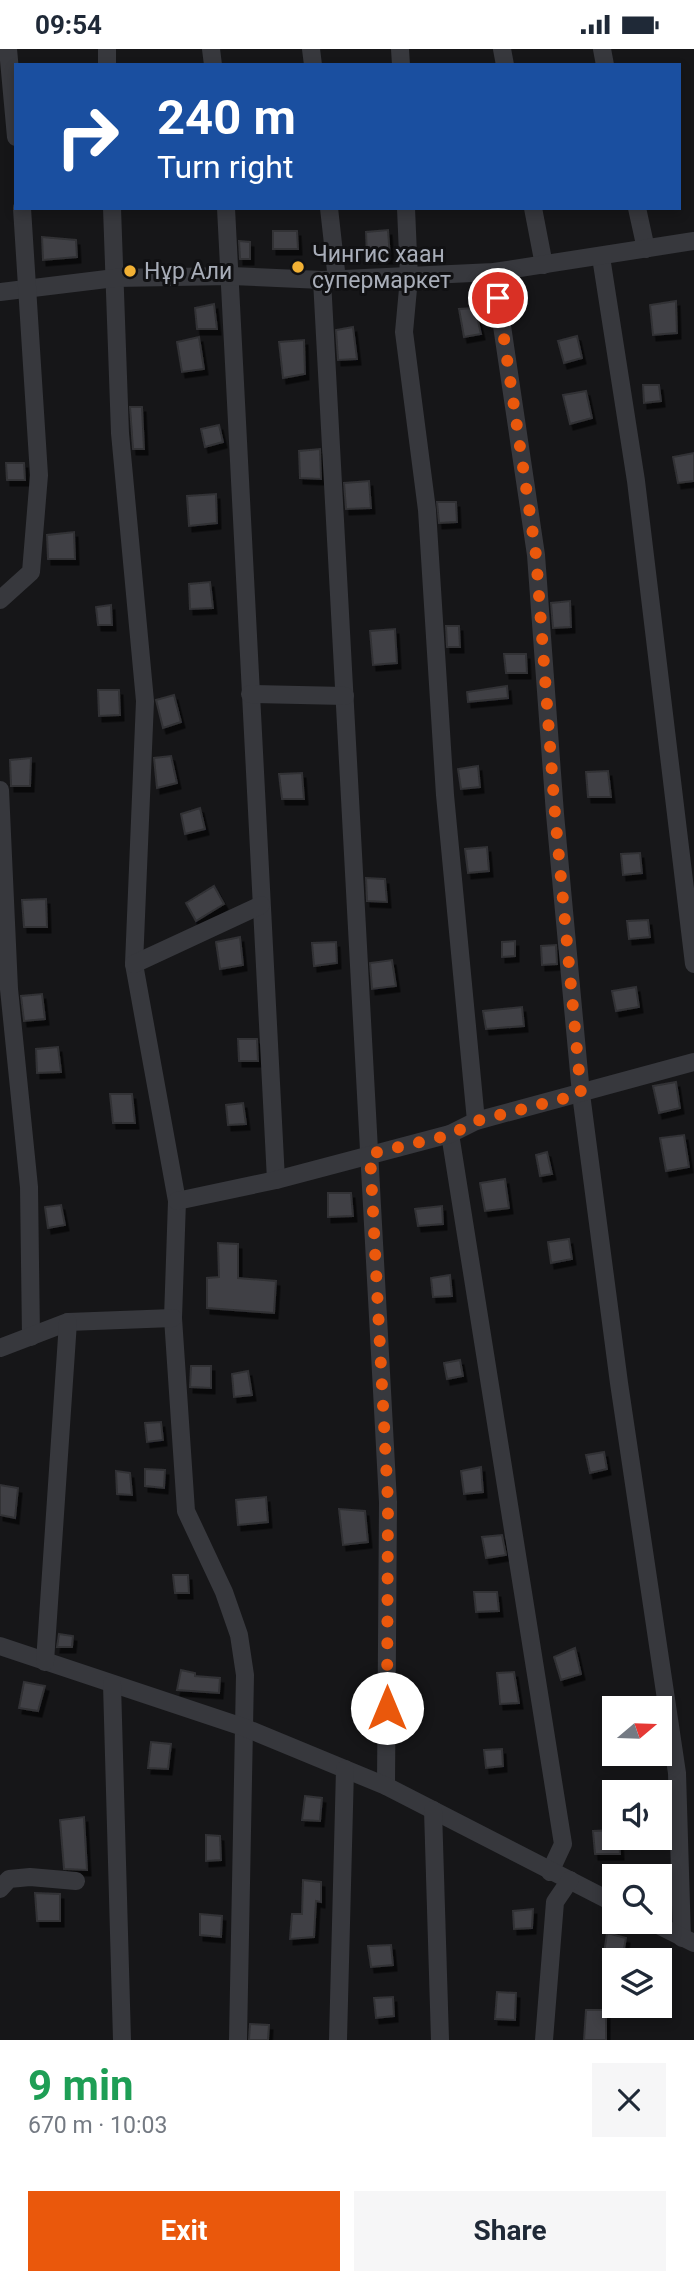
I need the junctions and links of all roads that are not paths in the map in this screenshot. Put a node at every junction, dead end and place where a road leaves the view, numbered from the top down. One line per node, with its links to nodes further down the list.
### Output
1 (9, 49): 2 (street)
2 (14, 112)
3 (22, 210): 19 (street)
4 (113, 210): 16 (street)
5 (226, 210): 15 (street)
6 (329, 210): 18 (street)
7 (406, 210): 17 (street)
8 (533, 210): 13 (street)
9 (637, 210): 11 (street)
10 (694, 241): 11 (street)
11 (646, 249): 12 (street)
12 (601, 257): 13 (street); 27 (street)
13 (544, 265): 14 (street)
14 (494, 272): 17 (street); 29 (street)
15 (231, 276): 16 (street); 18 (street); 22 (street)
16 (115, 278): 19 (street); 26 (street)
17 (409, 278): 18 (street); 30 (street)
18 (329, 280): 23 (street)
19 (28, 288): 20 (street); 21 (street)
20 (0, 292)
21 (0, 600)
22 (250, 694): 23 (street); 25 (street)
23 (345, 696): 32 (street)
24 (0, 790): 37 (street)
25 (261, 905): 26 (street); 33 (street)
26 (134, 964): 34 (street)
27 (694, 964)
28 (694, 1062): 29 (street)
29 (581, 1094): 30 (street); 52 (street)
30 (476, 1121): 31 (street)
31 (450, 1135): 32 (street); 46 (street)
32 (370, 1154): 33 (street); 44 (street)
33 (276, 1180): 34 (street)
34 (177, 1201): 35 (street)
35 (173, 1318): 36 (street); 42 (street)
36 (68, 1322): 37 (street); 40 (street)
37 (32, 1337): 38 (street)
38 (0, 1348)
39 (0, 1646): 40 (street)
40 (45, 1662): 41 (street)
41 (112, 1684): 42 (street); 53 (street)
42 (243, 1727): 43 (street); 54 (street)
43 (345, 1769): 44 (street); 55 (street)
44 (386, 1786): 45 (street)
45 (433, 1810): 46 (street); 56 (street)
46 (550, 1872): 47 (street)
47 (570, 1880): 50 (street); 57 (street)
48 (76, 1881): 49 (street)
49 (0, 1889)
50 (602, 1897)
51 (672, 1933): 52 (street)
52 (688, 1941)
53 (122, 2040)
54 (238, 2040)
55 (338, 2040)
56 (440, 2040)
57 (544, 2040)

